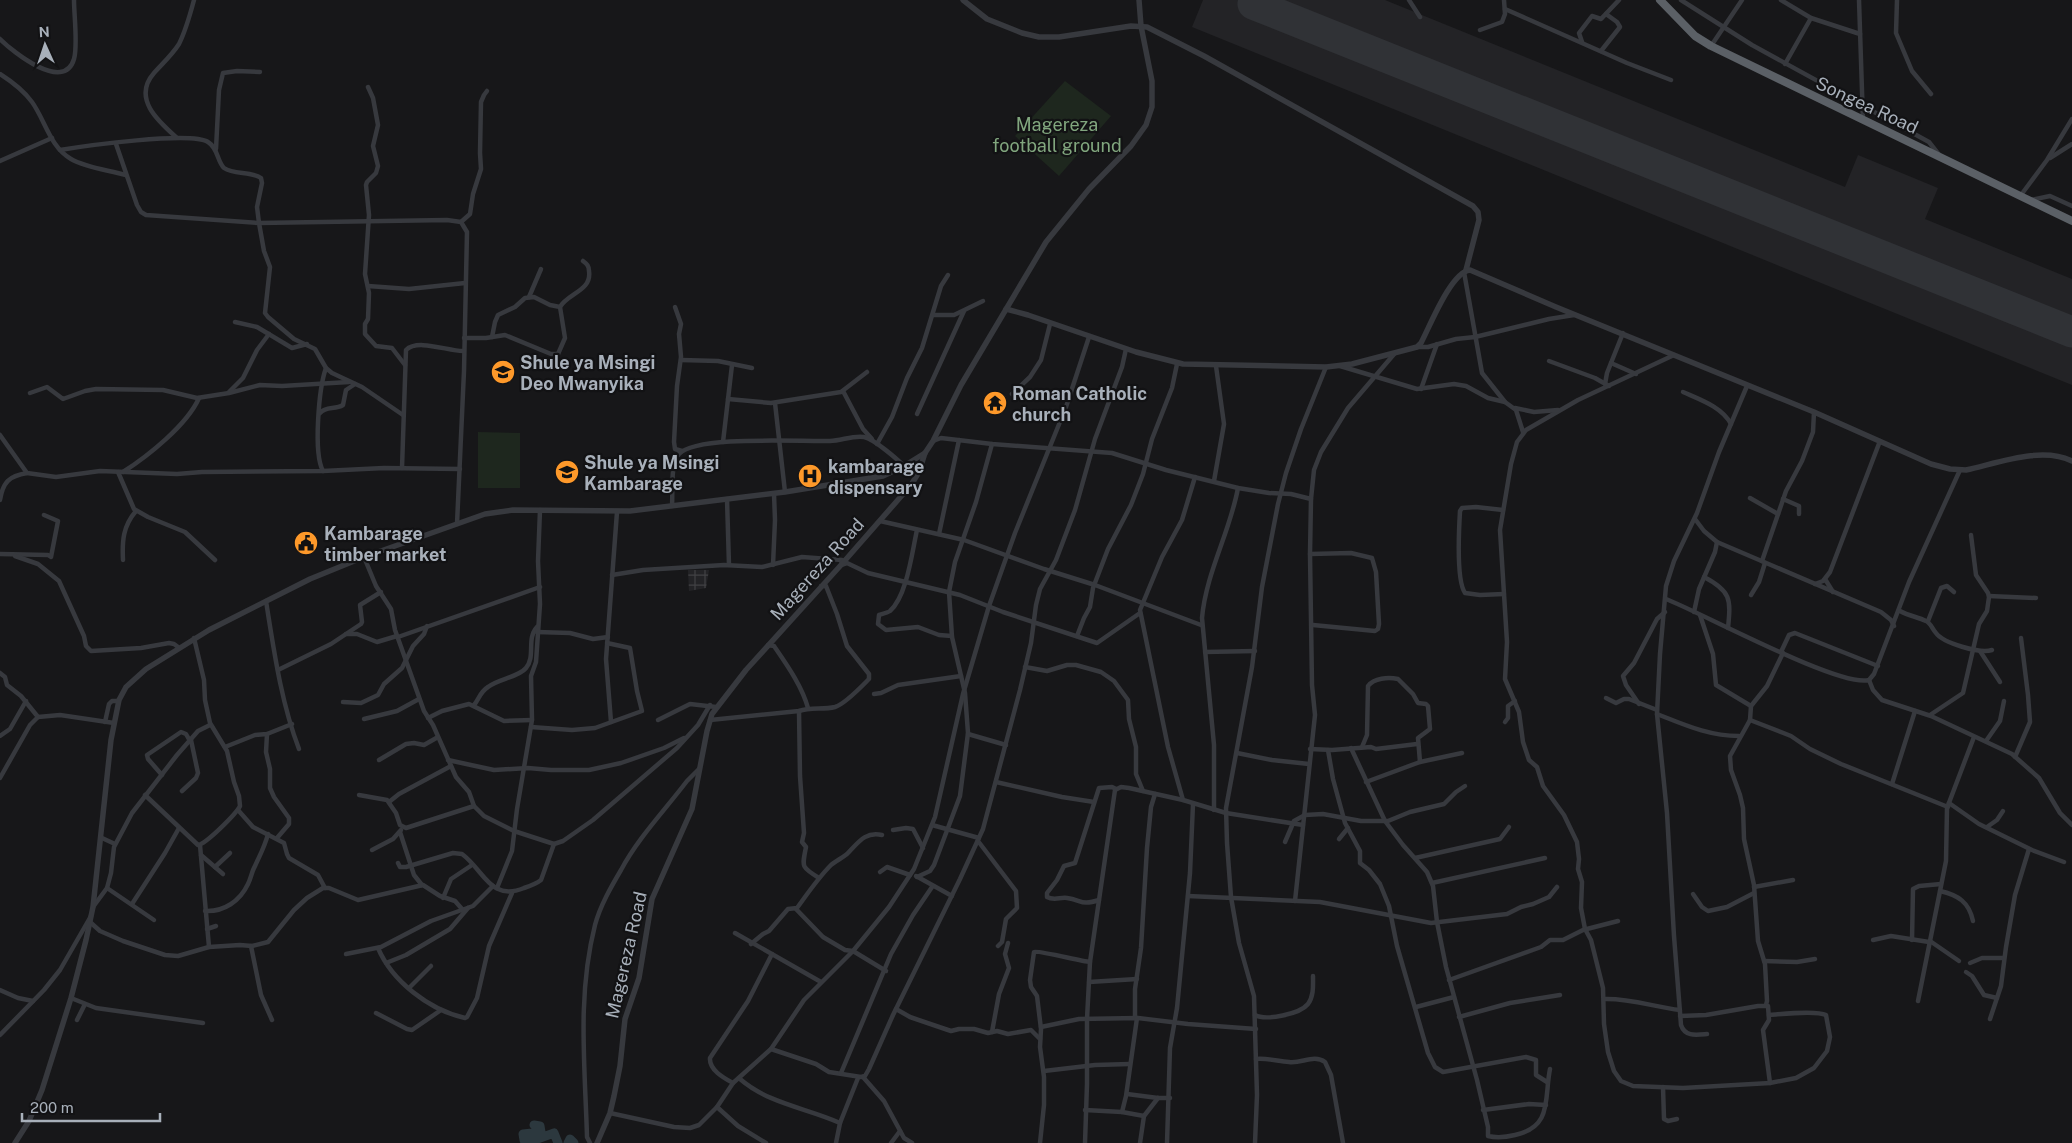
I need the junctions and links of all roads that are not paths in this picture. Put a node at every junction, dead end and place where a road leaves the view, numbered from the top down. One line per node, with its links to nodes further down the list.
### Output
1 (74, 0): 24 (street)
2 (194, 0): 39 (street)
3 (963, 0): 20 (street)
4 (1139, 0): 20 (street, Magereza Road)
5 (1409, 0): 17 (street)
6 (1504, 0): 14 (street)
7 (1619, 0): 15 (street)
8 (1660, 0): 26 (highway, Songea Road)
9 (1681, 0): 21 (street)
10 (1742, 0): 21 (street)
11 (1781, 0): 18 (street)
12 (1859, 0): 23 (street)
13 (1897, 0): 34 (street)
14 (1505, 9): 16 (street); 19 (street)
15 (1606, 14): 25 (street); 27 (street)
16 (1516, 15): 19 (street); 25 (street)
17 (1420, 17)
18 (1811, 18): 23 (street); 28 (street)
19 (1504, 19): 22 (street)
20 (1141, 26): 57 (street); 65 (street, Magereza Road)
21 (1724, 27): 26 (street); 28 (street)
22 (1480, 30)
23 (1860, 34): 35 (street)
24 (0, 39)
25 (1582, 42): 27 (street)
26 (1711, 46): 37 (highway, Songea Road)
27 (1601, 51): 31 (street)
28 (1785, 64): 35 (street)
29 (260, 72): 43 (street)
30 (0, 74): 38 (street)
31 (1670, 80)
32 (368, 86): 51 (street)
33 (487, 91): 53 (street)
34 (1930, 94)
35 (1863, 107): 37 (street); 44 (street)
36 (2072, 119): 45 (street)
37 (1863, 121): 44 (highway, Songea Road)
38 (52, 138): 42 (street); 46 (street)
39 (176, 138): 40 (street); 43 (street)
40 (116, 144): 42 (street); 47 (street)
41 (2072, 144): 45 (street)
42 (60, 150): 47 (street)
43 (216, 150): 54 (street)
44 (1940, 156): 48 (highway, Songea Road)
45 (2047, 160): 48 (street)
46 (0, 162)
47 (126, 175): 54 (street)
48 (2021, 195): 49 (highway, Songea Road)
49 (2031, 200): 50 (street); 52 (highway, Songea Road)
50 (2072, 206)
51 (368, 220): 53 (street); 54 (street); 60 (street)
52 (2072, 221)
53 (461, 222): 59 (street)
54 (259, 223): 77 (street)
55 (583, 261): 63 (street)
56 (541, 269): 61 (street)
57 (1465, 271): 67 (street); 75 (street); 79 (street)
58 (948, 275): 68 (street)
59 (465, 282): 60 (street); 76 (street)
60 (368, 286): 88 (street)
61 (529, 297): 63 (street); 73 (street)
62 (983, 301): 66 (street)
63 (560, 307): 73 (street)
64 (675, 307): 84 (street)
65 (1006, 309): 70 (street); 122 (street, Magereza Road)
66 (964, 311): 68 (street); 116 (street)
67 (1575, 314): 72 (street); 75 (street)
68 (933, 315): 126 (street)
69 (235, 322): 71 (street)
70 (1050, 324): 74 (street); 107 (street)
71 (269, 334): 77 (street); 106 (street)
72 (1623, 334): 83 (street); 86 (street)
73 (492, 337): 76 (street)
74 (1089, 337): 80 (street); 128 (street)
75 (1475, 337): 78 (street); 110 (street)
76 (464, 338): 81 (street)
77 (307, 344): 93 (street)
78 (1438, 344): 79 (street); 102 (street)
79 (1417, 347): 82 (street)
80 (1126, 349): 87 (street); 130 (street)
81 (464, 351): 88 (street); 136 (street)
82 (1395, 353): 91 (street); 97 (street)
83 (1674, 354): 96 (street); 101 (street)
84 (681, 360): 89 (street); 129 (street)
85 (1549, 361): 100 (street)
86 (1611, 363): 96 (street); 100 (street)
87 (1177, 364): 90 (street); 133 (street)
88 (405, 365): 117 (street)
89 (732, 365): 94 (street); 109 (street)
90 (1216, 366): 92 (street); 142 (street)
91 (1340, 366): 92 (street); 97 (street)
92 (1326, 367): 145 (street)
93 (326, 368): 98 (street); 99 (street)
94 (752, 368)
95 (867, 372): 103 (street)
96 (1636, 374): 100 (street)
97 (1376, 376): 102 (street); 150 (street)
98 (353, 383): 99 (street); 115 (street); 117 (street)
99 (322, 384): 106 (street); 115 (street)
100 (1606, 386): 113 (street)
101 (1747, 386): 114 (street); 118 (street)
102 (1421, 389): 110 (street)
103 (843, 391): 111 (street); 126 (street)
104 (1684, 392): 118 (street)
105 (30, 393): 108 (street)
106 (228, 394): 108 (street)
107 (1012, 394)
108 (199, 398): 139 (street)
109 (728, 399): 111 (street); 124 (street)
110 (1505, 402): 112 (street)
111 (775, 403): 125 (street)
112 (1515, 408): 113 (street); 119 (street)
113 (1562, 410): 119 (street)
114 (1814, 412): 123 (street); 149 (street)
115 (320, 413): 138 (street)
116 (916, 414)
117 (403, 415): 135 (street)
118 (1731, 424): 160 (street)
119 (1523, 432): 154 (street)
120 (0, 435): 140 (street)
121 (959, 440): 122 (street); 127 (street); 164 (street)
122 (933, 441): 131 (street, Magereza Road)
123 (1880, 441): 137 (street); 182 (street)
124 (724, 442): 125 (street); 129 (street)
125 (780, 442): 126 (street); 144 (street)
126 (875, 443): 134 (street)
127 (992, 444): 128 (street); 166 (street)
128 (1049, 447): 130 (street); 169 (street)
129 (682, 451): 152 (street)
130 (1092, 451): 133 (street); 179 (street)
131 (924, 453): 134 (street); 161 (street, Magereza Road)
132 (2072, 461): 137 (street)
133 (1146, 464): 141 (street); 185 (street)
134 (904, 466): 144 (street)
135 (402, 468): 136 (street); 138 (street)
136 (460, 469): 162 (street)
137 (1960, 470): 200 (street)
138 (323, 471): 139 (street)
139 (120, 472): 140 (street); 155 (street)
140 (27, 473): 151 (street)
141 (1195, 478): 142 (street); 198 (street)
142 (1214, 481): 143 (street)
143 (1238, 488): 145 (street); 207 (street)
144 (785, 492): 146 (street)
145 (1281, 493): 150 (street); 225 (street)
146 (774, 494): 147 (street); 177 (street)
147 (726, 498): 152 (street); 176 (street)
148 (1750, 498): 157 (street)
149 (1784, 498): 157 (street); 158 (street)
150 (1311, 499): 170 (street)
151 (0, 500)
152 (672, 506): 156 (street)
153 (540, 510): 156 (street); 162 (street); 187 (street)
154 (1503, 510): 192 (street); 192 (street)
155 (136, 511): 173 (street); 174 (street)
156 (617, 512): 180 (street)
157 (1778, 514): 175 (street)
158 (1799, 514)
159 (44, 515): 171 (street)
160 (1694, 519): 167 (street); 196 (street)
161 (880, 521): 163 (street); 178 (street, Magereza Road)
162 (457, 524): 172 (street)
163 (917, 530): 164 (street); 183 (street)
164 (939, 534): 166 (street)
165 (1971, 536): 194 (street)
166 (964, 540): 169 (street); 189 (street)
167 (1717, 542): 175 (street); 181 (street)
168 (0, 554): 171 (street)
169 (1007, 554): 179 (street); 199 (street)
170 (1310, 554): 208 (street); 208 (street)
171 (15, 556): 222 (street)
172 (364, 558): 188 (street); 197 (street)
173 (123, 560)
174 (215, 560)
175 (1764, 562): 184 (street); 193 (street)
176 (729, 565): 177 (street); 180 (street)
177 (773, 565): 178 (street)
178 (841, 565): 183 (street); 186 (street, Magereza Road)
179 (1049, 570): 185 (street); 206 (street)
180 (612, 575): 217 (street)
181 (1704, 577): 202 (street); 211 (street)
182 (1825, 579): 184 (street); 190 (street)
183 (906, 582): 189 (street); 215 (street)
184 (1815, 584): 190 (street)
185 (1095, 585): 198 (street); 216 (street)
186 (821, 586): 221 (street, Magereza Road); 250 (street)
187 (540, 587): 209 (street); 212 (street)
188 (381, 592): 213 (street); 214 (street)
189 (949, 592): 199 (street); 215 (street)
190 (1833, 592): 210 (street)
191 (1954, 592): 205 (street)
192 (1504, 594): 242 (street)
193 (1751, 595)
194 (1989, 596): 195 (street); 223 (street)
195 (2036, 598)
196 (1666, 599): 201 (street); 202 (street)
197 (266, 601): 218 (street); 232 (street)
198 (1142, 604): 203 (street); 207 (street)
199 (989, 606): 206 (street); 237 (street)
200 (1900, 611): 205 (street); 210 (street)
201 (1665, 612): 246 (street); 253 (street)
202 (1694, 612): 204 (street)
203 (1140, 613): 216 (street); 308 (street)
204 (1700, 615): 211 (street); 249 (street)
205 (1928, 621): 223 (street)
206 (1034, 623): 216 (street); 231 (street)
207 (1202, 625): 227 (street)
208 (1312, 625): 284 (street)
209 (427, 626): 214 (street); 229 (street)
210 (1894, 626): 230 (street)
211 (1728, 628): 228 (street)
212 (537, 629): 217 (street); 247 (street); 258 (street)
213 (346, 634): 214 (street); 232 (street)
214 (398, 636): 229 (street)
215 (952, 636): 234 (street)
216 (1077, 636)
217 (608, 637): 220 (street)
218 (194, 638): 222 (street); 267 (street)
219 (2021, 638): 288 (street)
220 (607, 643): 263 (street); 263 (street)
221 (768, 645): 248 (street, Magereza Road); 250 (street)
222 (178, 647): 241 (street)
223 (1973, 650): 226 (street); 254 (street)
224 (1992, 650): 226 (street)
225 (1255, 651): 227 (street); 286 (street)
226 (1980, 651): 236 (street)
227 (1205, 652): 315 (street)
228 (1782, 653): 230 (street); 235 (street); 249 (street)
229 (405, 661): 240 (street); 244 (street)
230 (1878, 666): 235 (street)
231 (1025, 667): 279 (street); 304 (street)
232 (278, 670): 266 (street)
233 (0, 673): 243 (street)
234 (961, 676): 237 (street); 238 (street)
235 (1869, 680): 252 (street)
236 (2000, 682)
237 (964, 688): 270 (street); 322 (street)
238 (874, 694)
239 (1606, 698): 246 (street)
240 (419, 700): 256 (street); 257 (street)
241 (119, 701): 262 (street); 265 (street)
242 (1515, 701): 264 (street); 393 (street)
243 (26, 702): 255 (street); 271 (street)
244 (343, 702)
245 (2004, 702): 277 (street)
246 (1639, 704): 253 (street)
247 (474, 705): 257 (street); 258 (street)
248 (713, 706): 259 (street); 260 (street, Magereza Road); 274 (street)
249 (1751, 706): 261 (street)
250 (808, 708): 251 (street)
251 (799, 711): 260 (street); 359 (street)
252 (1915, 711): 254 (street); 300 (street)
253 (1658, 712): 272 (street); 436 (street)
254 (1930, 715): 275 (street)
255 (38, 717): 262 (street); 297 (street)
256 (364, 718)
257 (428, 718): 273 (street)
258 (532, 720): 268 (street)
259 (658, 720)
260 (710, 720): 294 (street, Magereza Road)
261 (1750, 720): 272 (street); 300 (street)
262 (105, 722): 265 (street)
263 (612, 722): 268 (street)
264 (1505, 722)
265 (114, 723): 335 (street)
266 (292, 724): 269 (street); 283 (street)
267 (210, 725): 276 (street); 280 (street)
268 (531, 727): 295 (street)
269 (267, 734): 280 (street); 336 (street)
270 (968, 734): 279 (street); 331 (street)
271 (0, 736)
272 (1739, 736): 369 (street)
273 (438, 737): 289 (street); 290 (street)
274 (687, 737): 295 (street); 341 (street)
275 (1974, 737): 277 (street); 312 (street)
276 (190, 741): 296 (street); 296 (street); 303 (street)
277 (1986, 741): 288 (street)
278 (1417, 744): 281 (street); 281 (street); 291 (street)
279 (1006, 745): 298 (street)
280 (225, 747): 314 (street)
281 (1362, 747): 282 (street)
282 (1351, 748): 285 (street); 299 (street)
283 (299, 749)
284 (1310, 750): 285 (street); 292 (street)
285 (1328, 750): 319 (street)
286 (1237, 753): 292 (street); 317 (street)
287 (1462, 753): 291 (street)
288 (2015, 757): 324 (street)
289 (379, 760)
290 (448, 760): 293 (street); 295 (street)
291 (1420, 762): 299 (street)
292 (1309, 764): 318 (street)
293 (451, 766): 309 (street); 313 (street)
294 (701, 766): 477 (street, Magereza Road); 483 (street)
295 (525, 768): 332 (street)
296 (162, 775): 306 (street)
297 (0, 778)
298 (996, 782): 310 (street); 337 (street)
299 (1366, 782): 320 (street)
300 (1892, 784): 312 (street)
301 (1465, 786): 320 (street)
302 (1116, 789): 304 (street); 310 (street); 377 (street)
303 (182, 791)
304 (1144, 791): 305 (street)
305 (1155, 794): 308 (street); 418 (street)
306 (145, 795): 327 (street); 340 (street)
307 (360, 795): 309 (street)
308 (1183, 800): 311 (street)
309 (389, 802): 329 (street)
310 (1094, 802): 377 (street)
311 (1193, 804): 315 (street); 374 (street)
312 (1948, 805): 326 (street); 362 (street)
313 (474, 806): 329 (street); 332 (street)
314 (238, 810): 333 (street); 342 (street)
315 (1214, 810): 317 (street)
316 (2003, 811): 326 (street)
317 (1226, 813): 321 (street); 375 (street)
318 (1305, 815): 319 (street); 321 (street); 323 (street)
319 (1344, 818): 320 (street); 328 (street)
320 (1385, 821): 348 (street)
321 (1292, 824): 323 (street); 339 (street)
322 (932, 825): 331 (street); 343 (street)
323 (1303, 825): 378 (street)
324 (2072, 825)
325 (1509, 826): 348 (street)
326 (1986, 827): 344 (street)
327 (179, 828): 342 (street); 379 (street)
328 (1348, 828): 338 (street); 385 (street)
329 (402, 830): 345 (street); 353 (street)
330 (893, 830): 343 (street)
331 (949, 830): 337 (street); 358 (street)
332 (514, 831): 341 (street); 364 (street)
333 (268, 834): 336 (street); 384 (street)
334 (882, 835): 359 (street)
335 (102, 838): 340 (street); 383 (street)
336 (277, 838): 368 (street)
337 (979, 839): 373 (street); 401 (street)
338 (1339, 839)
339 (1285, 842)
340 (115, 844): 367 (street)
341 (554, 844): 371 (street)
342 (200, 845): 347 (street)
343 (924, 848): 357 (street)
344 (2029, 849): 350 (street); 407 (street)
345 (372, 850)
346 (230, 853): 354 (street)
347 (200, 854): 354 (street); 384 (street)
348 (1415, 858): 361 (street)
349 (1545, 858): 361 (street)
350 (2064, 862)
351 (398, 863): 353 (street)
352 (472, 865): 353 (street); 364 (street); 376 (street)
353 (411, 866): 363 (street)
354 (215, 867): 356 (street)
355 (880, 872): 357 (street)
356 (223, 874)
357 (910, 874): 358 (street); 404 (street)
358 (917, 877): 365 (street)
359 (819, 878): 382 (street)
360 (1793, 880): 369 (street)
361 (1432, 884): 390 (street)
362 (1941, 884): 370 (street); 396 (street)
363 (422, 885): 368 (street); 376 (street)
364 (495, 887): 371 (street); 380 (street)
365 (932, 887): 373 (street); 415 (street)
366 (1557, 887): 390 (street)
367 (107, 888): 379 (street); 383 (street)
368 (325, 888): 400 (street)
369 (1754, 890): 372 (street); 409 (street)
370 (1940, 890): 388 (street); 397 (street)
371 (512, 893): 435 (street)
372 (1693, 894)
373 (952, 896): 434 (street)
374 (1188, 896): 375 (street); 447 (street)
375 (1230, 897): 378 (street); 438 (street)
376 (443, 898): 381 (street)
377 (1099, 900): 411 (street)
378 (1295, 901): 385 (street)
379 (132, 904): 386 (street)
380 (468, 908): 381 (street); 412 (street)
381 (462, 909): 403 (street)
382 (796, 909): 399 (street); 404 (street)
383 (93, 910): 389 (street); 429 (street)
384 (206, 911): 392 (street)
385 (1392, 916): 390 (street); 433 (street)
386 (154, 920)
387 (1618, 921): 393 (street)
388 (1973, 921)
389 (90, 922): 402 (street); 426 (street)
390 (1437, 922): 419 (street)
391 (216, 926): 392 (street)
392 (207, 929): 402 (street)
393 (1585, 929): 419 (street); 427 (street)
394 (735, 933): 399 (street)
395 (1873, 940): 396 (street)
396 (1912, 940): 397 (street)
397 (1929, 942): 410 (street); 430 (street)
398 (1008, 943): 451 (street)
399 (751, 944): 406 (street)
400 (250, 946): 402 (street); 446 (street)
401 (998, 946)
402 (210, 947)
403 (378, 948): 405 (street); 412 (street)
404 (853, 951): 415 (street); 420 (street)
405 (346, 954)
406 (772, 954): 420 (street); 466 (street)
407 (2004, 958): 413 (street); 428 (street)
408 (1815, 959): 409 (street)
409 (1764, 961): 432 (street)
410 (1959, 961)
411 (1090, 962): 421 (street); 449 (street)
412 (386, 963): 422 (street)
413 (1970, 963)
414 (431, 966): 422 (street)
415 (886, 971): 462 (street)
416 (1966, 972): 428 (street)
417 (1313, 976): 438 (street)
418 (1136, 979): 421 (street); 442 (street)
419 (1449, 980): 425 (street)
420 (821, 982): 455 (street)
421 (1089, 982): 443 (street)
422 (409, 988): 435 (street)
423 (0, 990): 429 (street)
424 (1560, 995): 440 (street)
425 (1454, 997): 433 (street); 440 (street)
426 (71, 998): 431 (street); 482 (street)
427 (1604, 998): 436 (street); 468 (street)
428 (1997, 998): 444 (street)
429 (33, 1001): 453 (street)
430 (1918, 1001)
431 (84, 1004): 445 (street); 448 (street)
432 (1766, 1006): 439 (street); 441 (street)
433 (1416, 1007): 459 (street)
434 (896, 1009): 451 (street); 463 (street)
435 (441, 1010): 437 (street)
436 (1680, 1010): 441 (street)
437 (376, 1013)
438 (1255, 1015): 450 (street)
439 (1769, 1015): 467 (street); 467 (street)
440 (1459, 1016): 459 (street)
441 (1680, 1016): 452 (street)
442 (1136, 1018): 443 (street); 447 (street); 457 (street)
443 (1087, 1019): 449 (street); 458 (street)
444 (1990, 1019)
445 (77, 1020)
446 (272, 1020)
447 (1175, 1022): 450 (street); 471 (street)
448 (203, 1023)
449 (1041, 1027): 454 (street)
450 (1256, 1029): 456 (street)
451 (992, 1032): 454 (street)
452 (1707, 1034)
453 (0, 1035)
454 (1040, 1039): 461 (street)
455 (771, 1049): 462 (street); 464 (street)
456 (1256, 1059): 493 (street); 494 (street)
457 (1130, 1064): 458 (street); 469 (street)
458 (1087, 1066): 461 (street); 474 (street)
459 (1473, 1066): 465 (street); 475 (street)
460 (1550, 1069): 465 (street)
461 (1044, 1071): 489 (street)
462 (841, 1074): 463 (street)
463 (861, 1077): 480 (street); 481 (street)
464 (740, 1079): 466 (street); 480 (street)
465 (1547, 1082): 472 (street)
466 (734, 1083): 473 (street)
467 (1770, 1083): 468 (street)
468 (1663, 1087): 479 (street)
469 (1127, 1094): 470 (street); 476 (street)
470 (1158, 1098): 471 (street); 478 (street)
471 (1170, 1098): 492 (street)
472 (1546, 1105): 475 (street); 475 (street)
473 (717, 1106): 477 (street); 485 (street)
474 (1085, 1110): 476 (street); 490 (street)
475 (1483, 1110)
476 (1122, 1112): 478 (street)
477 (610, 1113): 484 (street, Magereza Road)
478 (1144, 1116): 491 (street)
479 (1677, 1119)
480 (840, 1123): 486 (street)
481 (900, 1131): 487 (street); 488 (street)
482 (15, 1143)
483 (590, 1143)
484 (597, 1143)
485 (766, 1143)
486 (836, 1143)
487 (891, 1143)
488 (912, 1143)
489 (1040, 1143)
490 (1085, 1143)
491 (1140, 1143)
492 (1167, 1143)
493 (1255, 1143)
494 (1343, 1143)

